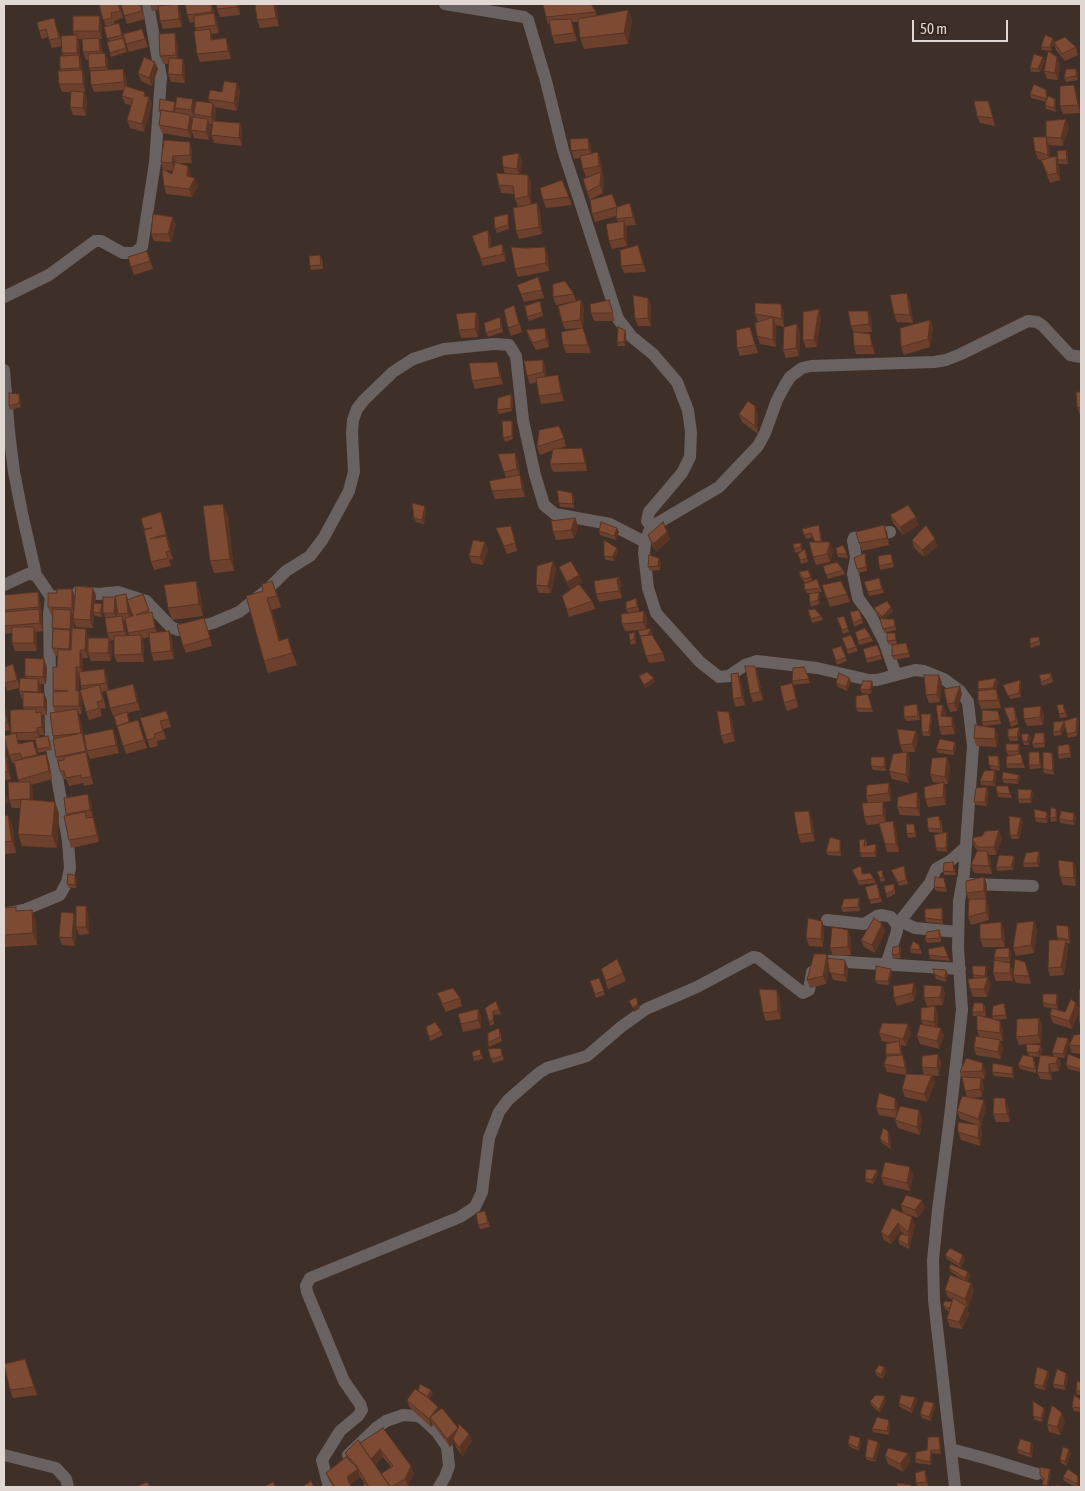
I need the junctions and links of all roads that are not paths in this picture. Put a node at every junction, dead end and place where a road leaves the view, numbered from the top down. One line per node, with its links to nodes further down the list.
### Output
1 (148, 4): 3 (street)
2 (445, 4): 6 (street)
3 (4, 296)
4 (1081, 358): 6 (street)
5 (4, 370): 9 (street)
6 (651, 527): 8 (street)
7 (890, 532): 12 (street)
8 (645, 542): 11 (street); 12 (street)
9 (36, 575): 10 (street); 11 (street)
10 (4, 585)
11 (51, 597): 16 (street)
12 (896, 674): 13 (street)
13 (966, 847): 14 (street); 18 (street)
14 (962, 884): 15 (street); 19 (street)
15 (1033, 886)
16 (4, 914)
17 (827, 920): 18 (street)
18 (898, 923): 19 (street); 20 (street)
19 (958, 932): 21 (street)
20 (886, 965): 21 (street); 25 (street)
21 (960, 969): 22 (street)
22 (951, 1449): 24 (street); 28 (street)
23 (4, 1455): 26 (street)
24 (1037, 1474)
25 (327, 1484): 27 (street)
26 (68, 1487)
27 (439, 1487)
28 (955, 1487)

